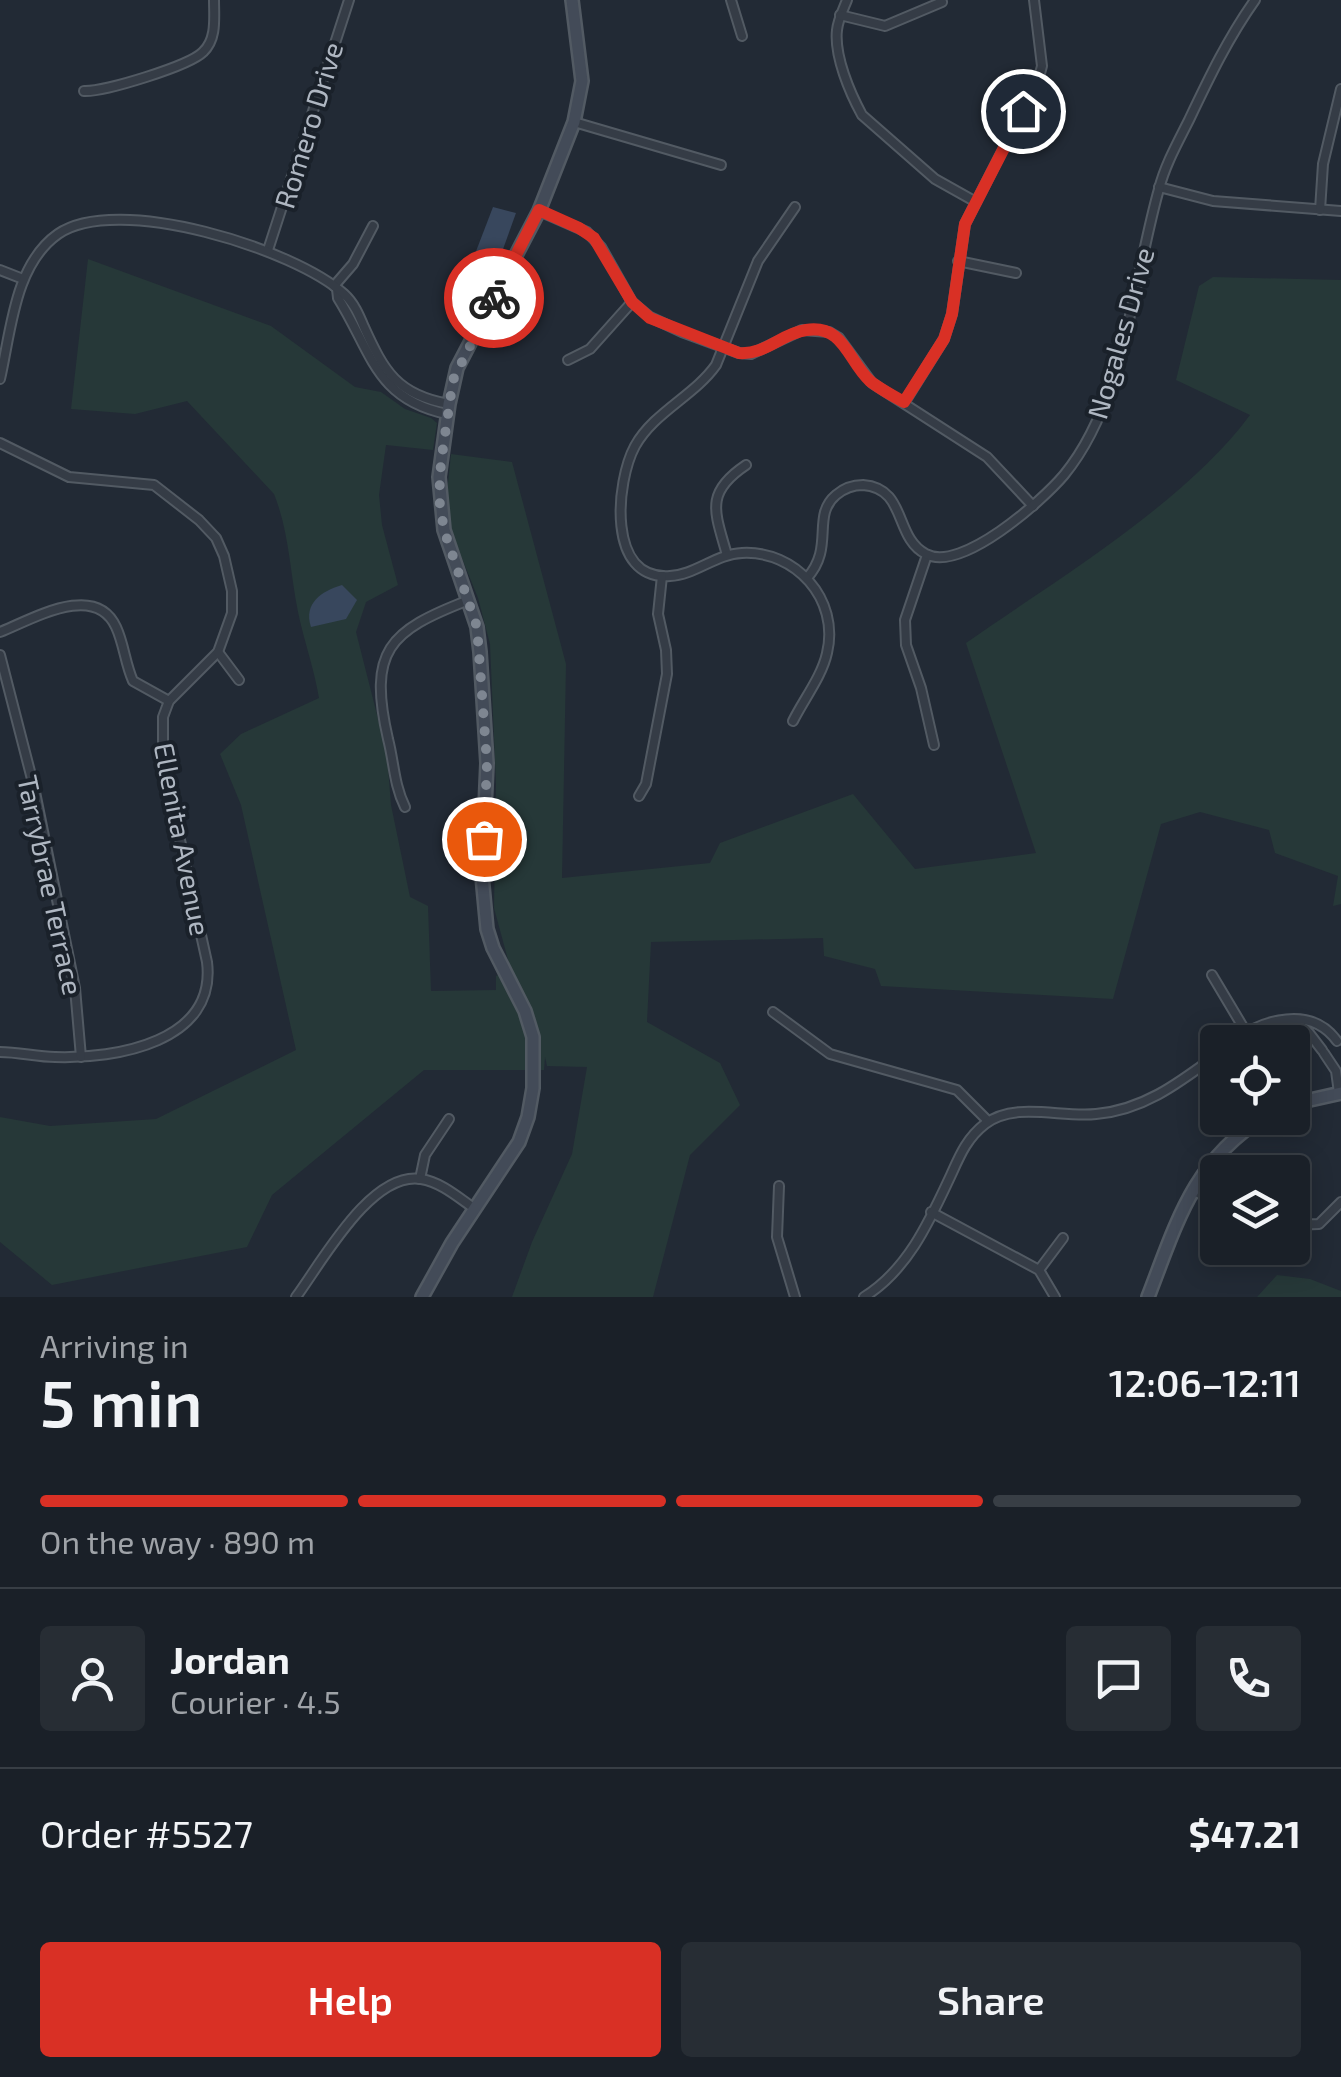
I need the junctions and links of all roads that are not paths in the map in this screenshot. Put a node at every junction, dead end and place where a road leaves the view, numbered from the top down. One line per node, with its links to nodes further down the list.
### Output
1 (214, 0): 12 (street)
2 (350, 0): 22 (street, Romero Drive)
3 (572, 0): 13 (main road)
4 (731, 0): 10 (street)
5 (848, 0): 9 (street)
6 (1034, 0): 16 (street)
7 (1255, 0): 15 (street, Nogales Drive)
8 (942, 2): 9 (street)
9 (840, 15): 16 (street)
10 (742, 36)
11 (1341, 89): 19 (street)
12 (84, 91)
13 (574, 122): 14 (street); 18 (main road)
14 (721, 165)
15 (1159, 187): 19 (street); 36 (street, Nogales Drive)
16 (976, 202): 23 (street)
17 (795, 208): 29 (street)
18 (539, 210): 28 (street); 33 (main road)
19 (1320, 210): 20 (street)
20 (1341, 211)
21 (373, 226): 27 (street)
22 (268, 250): 26 (street); 27 (street)
23 (958, 261): 25 (street); 32 (street)
24 (0, 270): 26 (street)
25 (1016, 273)
26 (23, 279): 31 (street)
27 (335, 288): 33 (street)
28 (632, 302): 29 (street); 30 (street)
29 (724, 346): 32 (street); 39 (street)
30 (568, 360)
31 (0, 380)
32 (904, 402): 36 (street)
33 (448, 409): 41 (main road)
34 (0, 443): 43 (street, Ellenita Avenue)
35 (746, 465): 37 (street)
36 (1032, 506): 38 (street, Nogales Drive)
37 (727, 555): 39 (street); 40 (street)
38 (927, 555): 40 (street); 48 (street)
39 (662, 576): 49 (street)
40 (807, 578): 47 (street)
41 (469, 600): 50 (street); 71 (main road)
42 (0, 632): 46 (street)
43 (218, 652): 45 (street); 46 (street, Ellenita Avenue)
44 (0, 655): 58 (street, Tarrybrae Terrace)
45 (239, 680)
46 (169, 701): 58 (street, Ellenita Avenue)
47 (794, 721)
48 (934, 745)
49 (639, 796)
50 (405, 807)
51 (1212, 975): 54 (street)
52 (772, 1012): 63 (street)
53 (1283, 1020): 55 (street); 56 (street); 60 (street)
54 (1242, 1025)
55 (1268, 1025)
56 (1339, 1045)
57 (0, 1052): 58 (street)
58 (82, 1057)
59 (1200, 1067): 63 (street)
60 (1340, 1093): 61 (main road)
61 (1310, 1100)
62 (449, 1119): 65 (street)
63 (988, 1121): 72 (street)
64 (1241, 1135): 67 (main road)
65 (420, 1178): 71 (street); 76 (street)
66 (779, 1186): 78 (street)
67 (1195, 1186): 68 (street); 69 (street); 81 (main road)
68 (1200, 1188)
69 (1200, 1189)
70 (1341, 1202): 73 (street)
71 (475, 1209): 77 (main road)
72 (931, 1212): 75 (street); 79 (street)
73 (1310, 1224)
74 (1063, 1238): 75 (street)
75 (1038, 1270): 80 (street)
76 (296, 1297)
77 (422, 1297)
78 (795, 1297)
79 (864, 1297)
80 (1055, 1297)
81 (1148, 1297)

